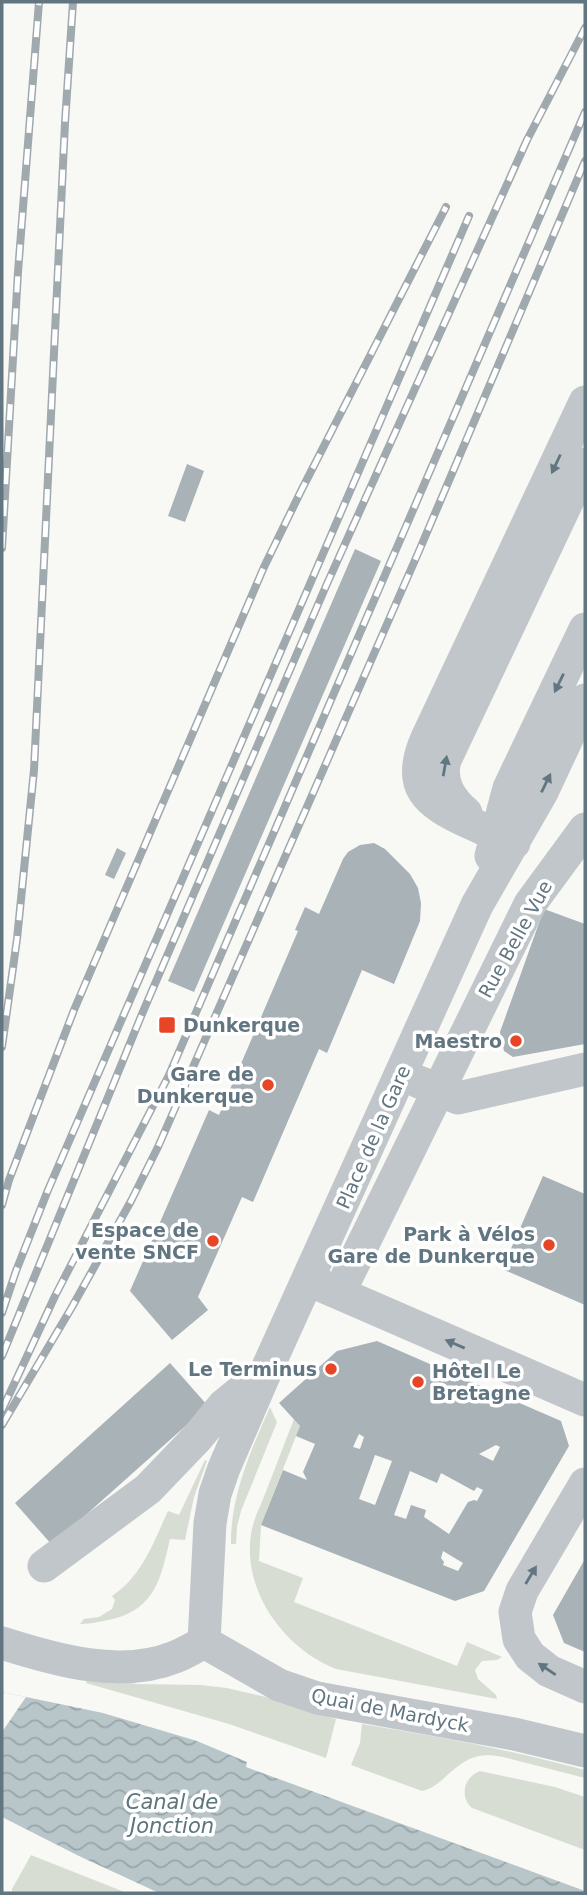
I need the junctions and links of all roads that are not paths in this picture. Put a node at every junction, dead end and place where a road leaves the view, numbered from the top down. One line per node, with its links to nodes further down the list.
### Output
1 (585, 402): 6 (street, one-way to 6)
2 (585, 464): 6 (street, one-way to 2)
3 (585, 629): 6 (street, one-way to 6)
4 (585, 701): 6 (street, one-way to 4)
5 (585, 829): 7 (street, Rue Belle Vue)
6 (505, 839): 10 (street, Place de la Gare)
7 (473, 1017): 9 (street, Place de la Gare)
8 (585, 1069): 9 (street, Place de la Gare)
9 (429, 1085): 11 (street, Place de la Gare)
10 (308, 1280): 11 (street); 12 (street, Place de la Gare)
11 (338, 1293): 13 (street, one-way to 11)
12 (262, 1380): 15 (street); 16 (street, Place de la Gare)
13 (585, 1400)
14 (585, 1484): 18 (street, one-way to 14)
15 (44, 1566)
16 (204, 1642): 17 (street); 19 (street, Quai de Mardyck)
17 (2, 1643)
18 (585, 1687)
19 (585, 1751)

